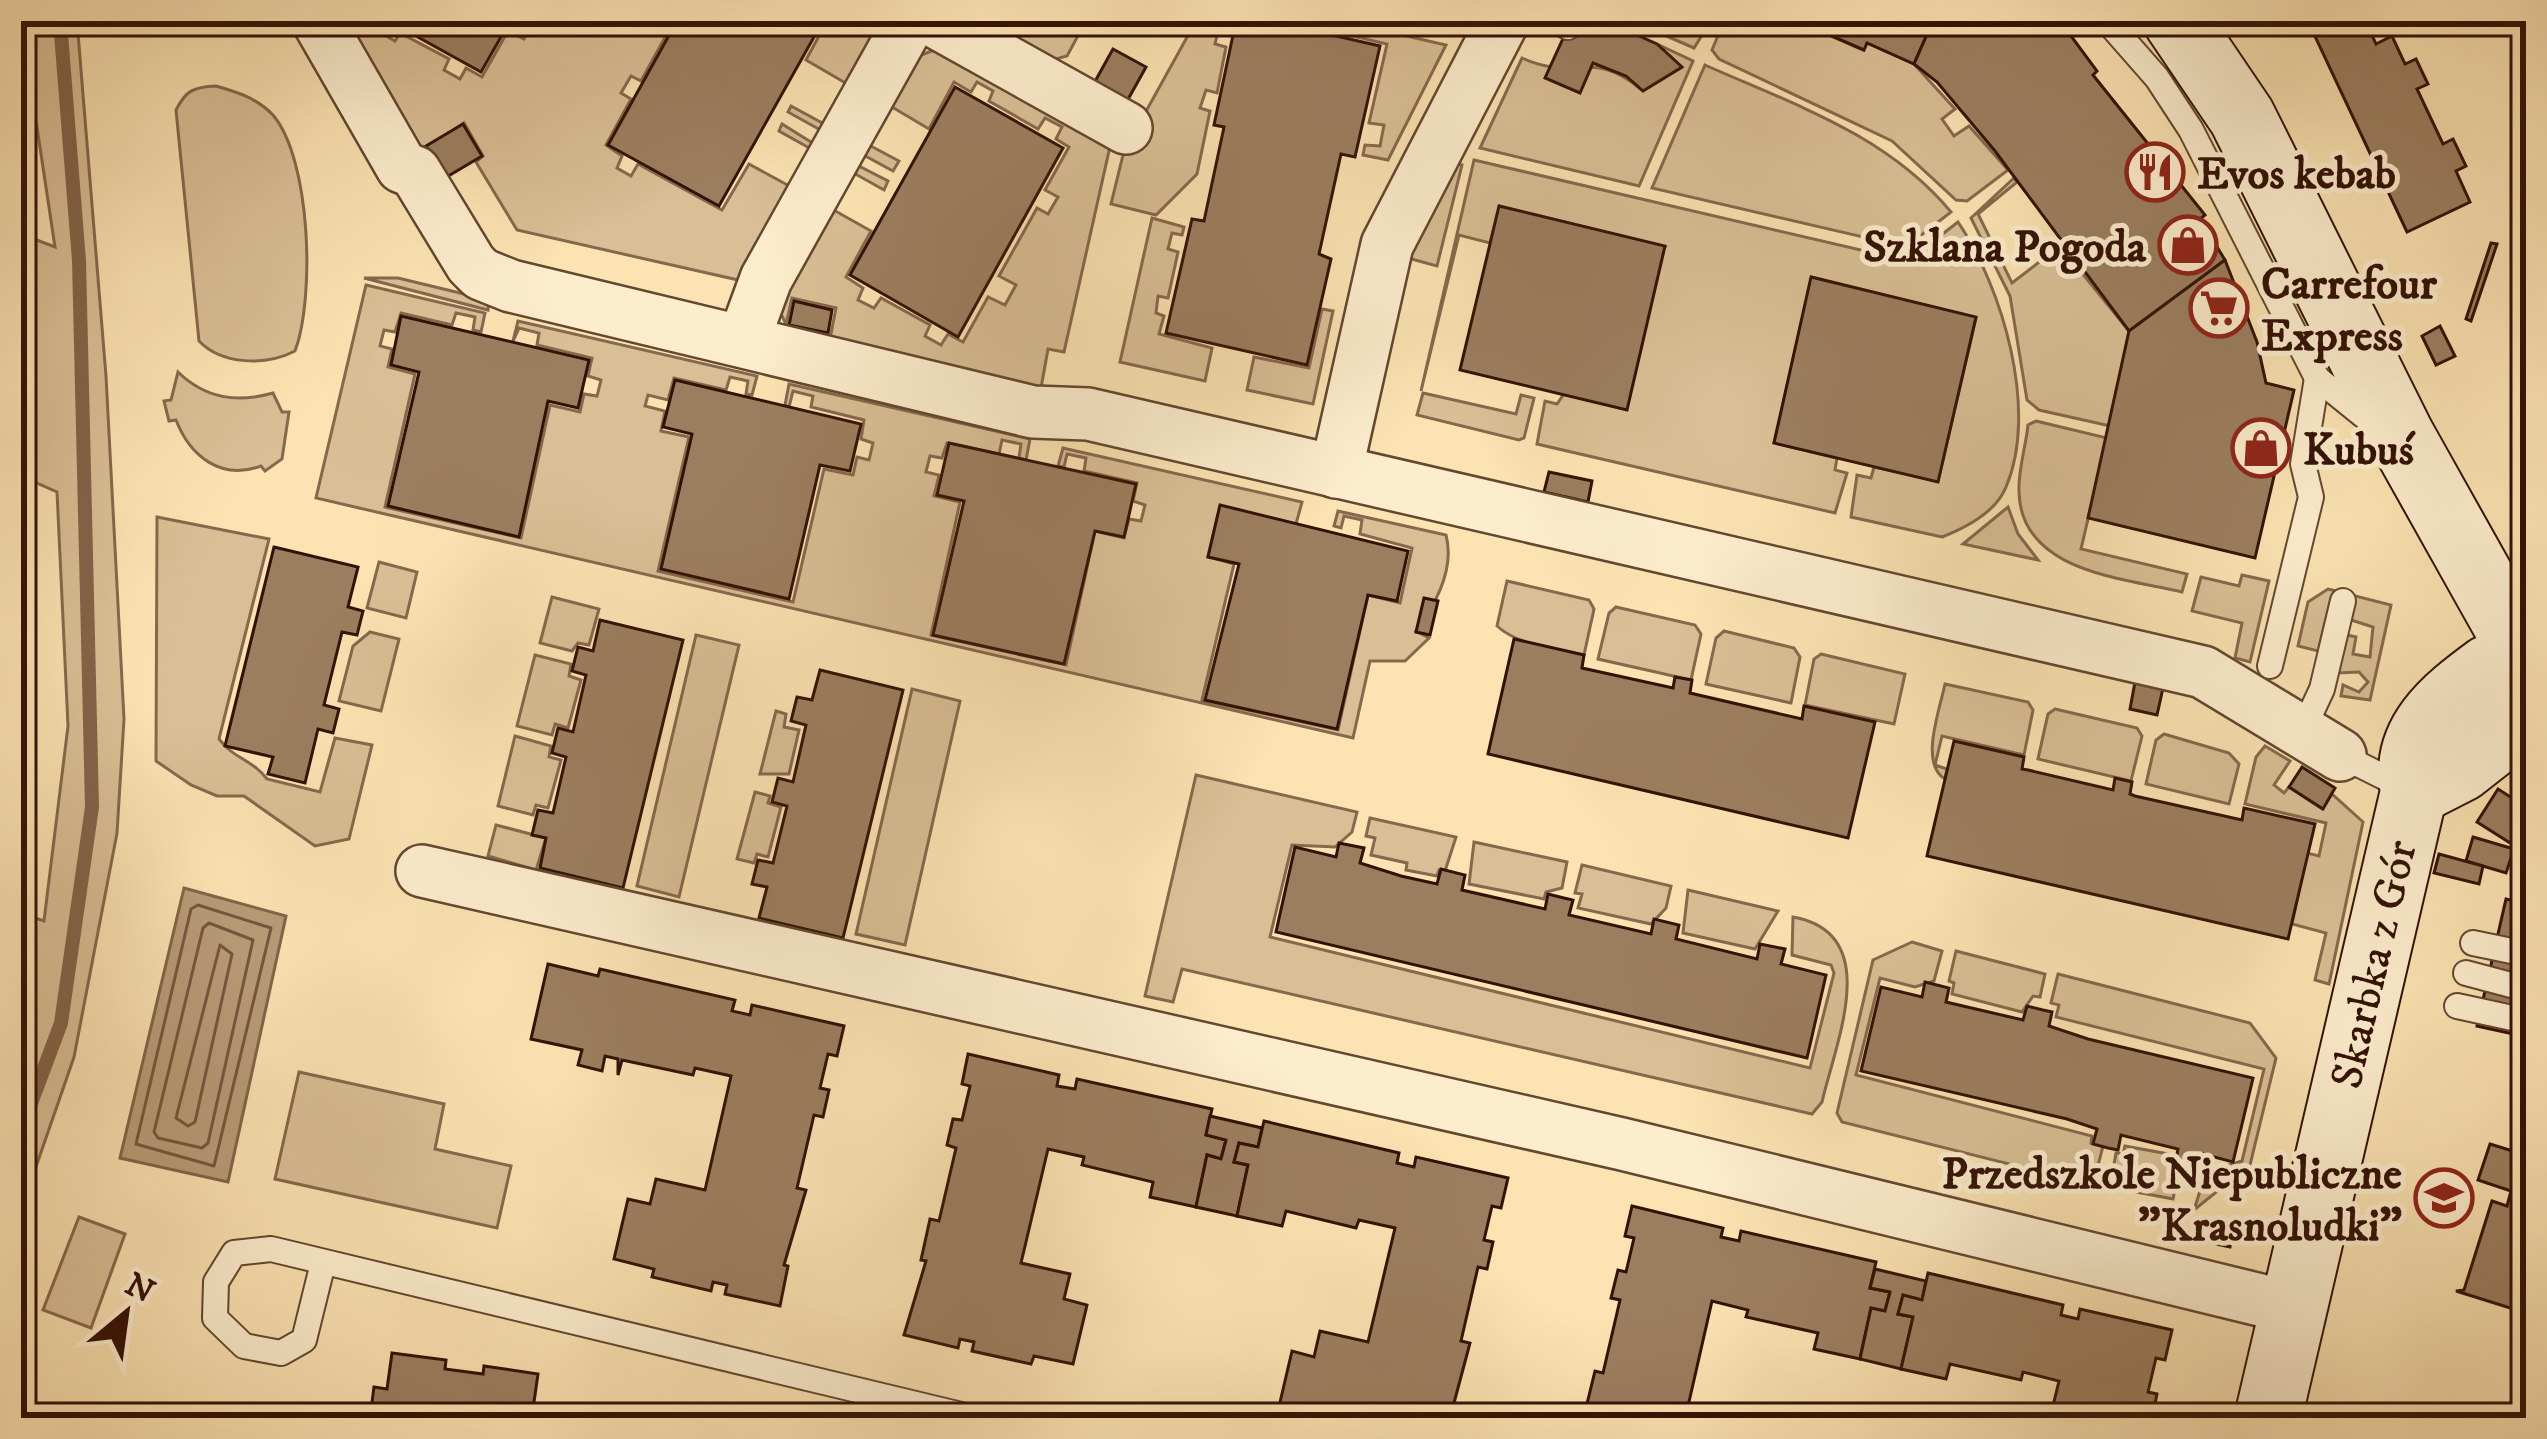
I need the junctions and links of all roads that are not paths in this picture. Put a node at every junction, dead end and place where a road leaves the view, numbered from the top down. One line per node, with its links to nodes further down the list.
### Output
1 (318, 21): 8 (street)
2 (910, 21): 8 (street)
3 (934, 21): 7 (street)
4 (1503, 21): 11 (street)
5 (2107, 21): 9 (lane)
6 (2183, 23): 10 (street)
7 (1126, 128)
8 (744, 339): 11 (street)
9 (2317, 378): 10 (lane); 15 (lane)
10 (2401, 436): 13 (street)
11 (1336, 472): 15 (street)
12 (2343, 601): 15 (lane)
13 (2526, 659)
14 (2526, 672): 17 (street, Skarbka z Gór)
15 (2293, 714): 17 (lane)
16 (2526, 717): 17 (street, Skarbka z Gór)
17 (2414, 792): 26 (street, Skarbka z Gór)
18 (422, 871): 26 (street)
19 (2473, 943): 20 (lane)
20 (2526, 954)
21 (2466, 973): 22 (lane)
22 (2526, 989)
23 (2457, 1006): 24 (lane)
24 (2526, 1021)
25 (323, 1263): 25 (lane); 27 (lane)
26 (2293, 1308): 28 (street, Skarbka z Gór)
27 (974, 1418)
28 (2268, 1418)

